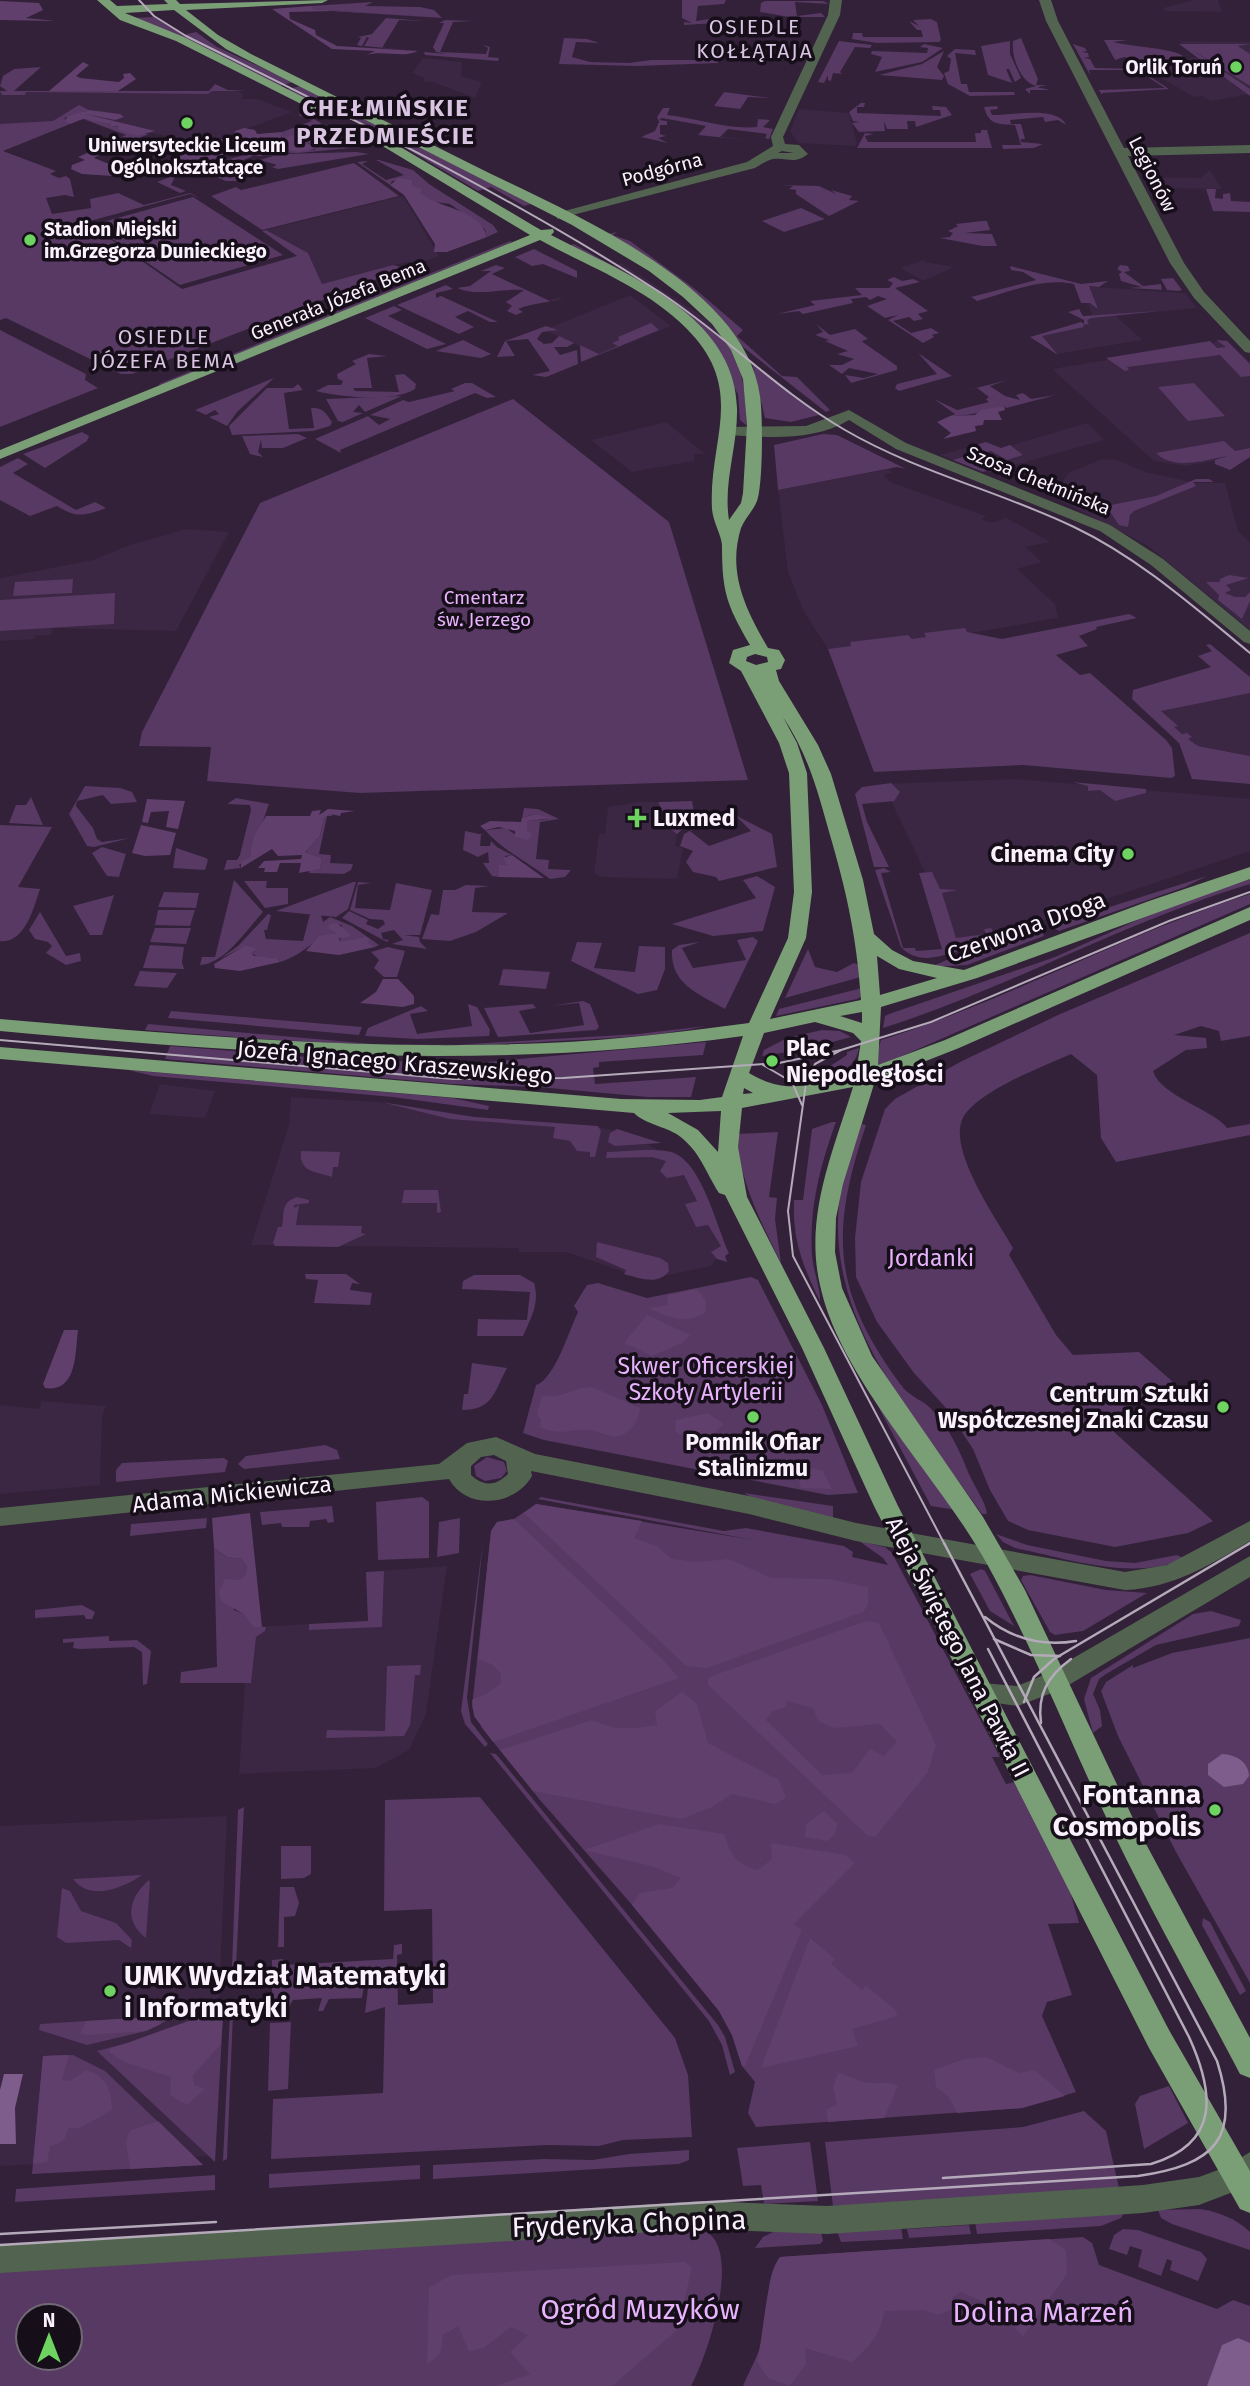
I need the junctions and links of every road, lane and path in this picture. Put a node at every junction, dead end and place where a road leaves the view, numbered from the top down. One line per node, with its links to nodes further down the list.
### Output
1 (103, 0): 7 (main road)
2 (322, 0): 6 (main road)
3 (836, 0): 11 (street, Podgórna)
4 (1045, 0): 10 (street, Legionów)
5 (174, 4): 6 (main road); 7 (main road); 8 (main road)
6 (216, 6): 8 (main road)
7 (112, 10): 12 (main road)
8 (198, 26): 11 (main road)
9 (1250, 149): 10 (street)
10 (1120, 152): 13 (street, Legionów)
11 (567, 219): 12 (main road, Generała Józefa Bema); 15 (main road)
12 (535, 232): 14 (main road); 16 (main road, Generała Józefa Bema); 17 (main road, Generała Józefa Bema)
13 (1250, 349)
14 (727, 431): 15 (street); 18 (main road)
15 (754, 432): 18 (main road); 19 (street, Szosa Chełmińska)
16 (0, 442)
17 (0, 455)
18 (730, 542): 20 (main road)
19 (1205, 600): 21 (street, Szosa Chełmińska); 22 (street, Szosa Chełmińska)
20 (743, 624): 23 (main road); 23 (main road)
21 (1250, 639)
22 (1250, 652)
23 (753, 664): 26 (main road); 31 (main road, Aleja Świętego Jana Pawła II)
24 (1250, 873): 27 (main road, Czerwona Droga)
25 (1250, 913): 35 (main road)
26 (864, 934): 27 (main road); 28 (main road)
27 (971, 974): 28 (main road, Czerwona Droga)
28 (871, 1004): 29 (main road, Czerwona Droga); 32 (main road)
29 (815, 1016): 31 (main road, Józefa Ignacego Kraszewskiego); 32 (main road)
30 (0, 1025): 31 (main road, Józefa Ignacego Kraszewskiego)
31 (757, 1029): 34 (main road, Aleja Świętego Jana Pawła II)
32 (871, 1039): 35 (main road)
33 (0, 1053): 38 (main road, Józefa Ignacego Kraszewskiego)
34 (738, 1075): 36 (main road); 37 (main road, Aleja Świętego Jana Pawła II)
35 (863, 1078): 36 (main road, Józefa Ignacego Kraszewskiego); 45 (main road)
36 (786, 1095): 37 (main road, Józefa Ignacego Kraszewskiego)
37 (731, 1104): 38 (main road, Józefa Ignacego Kraszewskiego); 39 (main road, Aleja Świętego Jana Pawła II)
38 (621, 1106): 39 (main road)
39 (736, 1197): 44 (main road, Aleja Świętego Jana Pawła II)
40 (517, 1457): 41 (street); 41 (street); 44 (street)
41 (461, 1461): 42 (street, Adama Mickiewicza)
42 (0, 1517)
43 (1250, 1530): 45 (street)
44 (905, 1542): 45 (street); 48 (main road, Aleja Świętego Jana Pawła II)
45 (995, 1557): 47 (main road)
46 (1250, 1565): 47 (street)
47 (1058, 1679): 48 (street); 49 (main road)
48 (982, 1693): 50 (main road, Aleja Świętego Jana Pawła II)
49 (1250, 2065)
50 (1245, 2180): 51 (street, Fryderyka Chopina)
51 (0, 2259)

